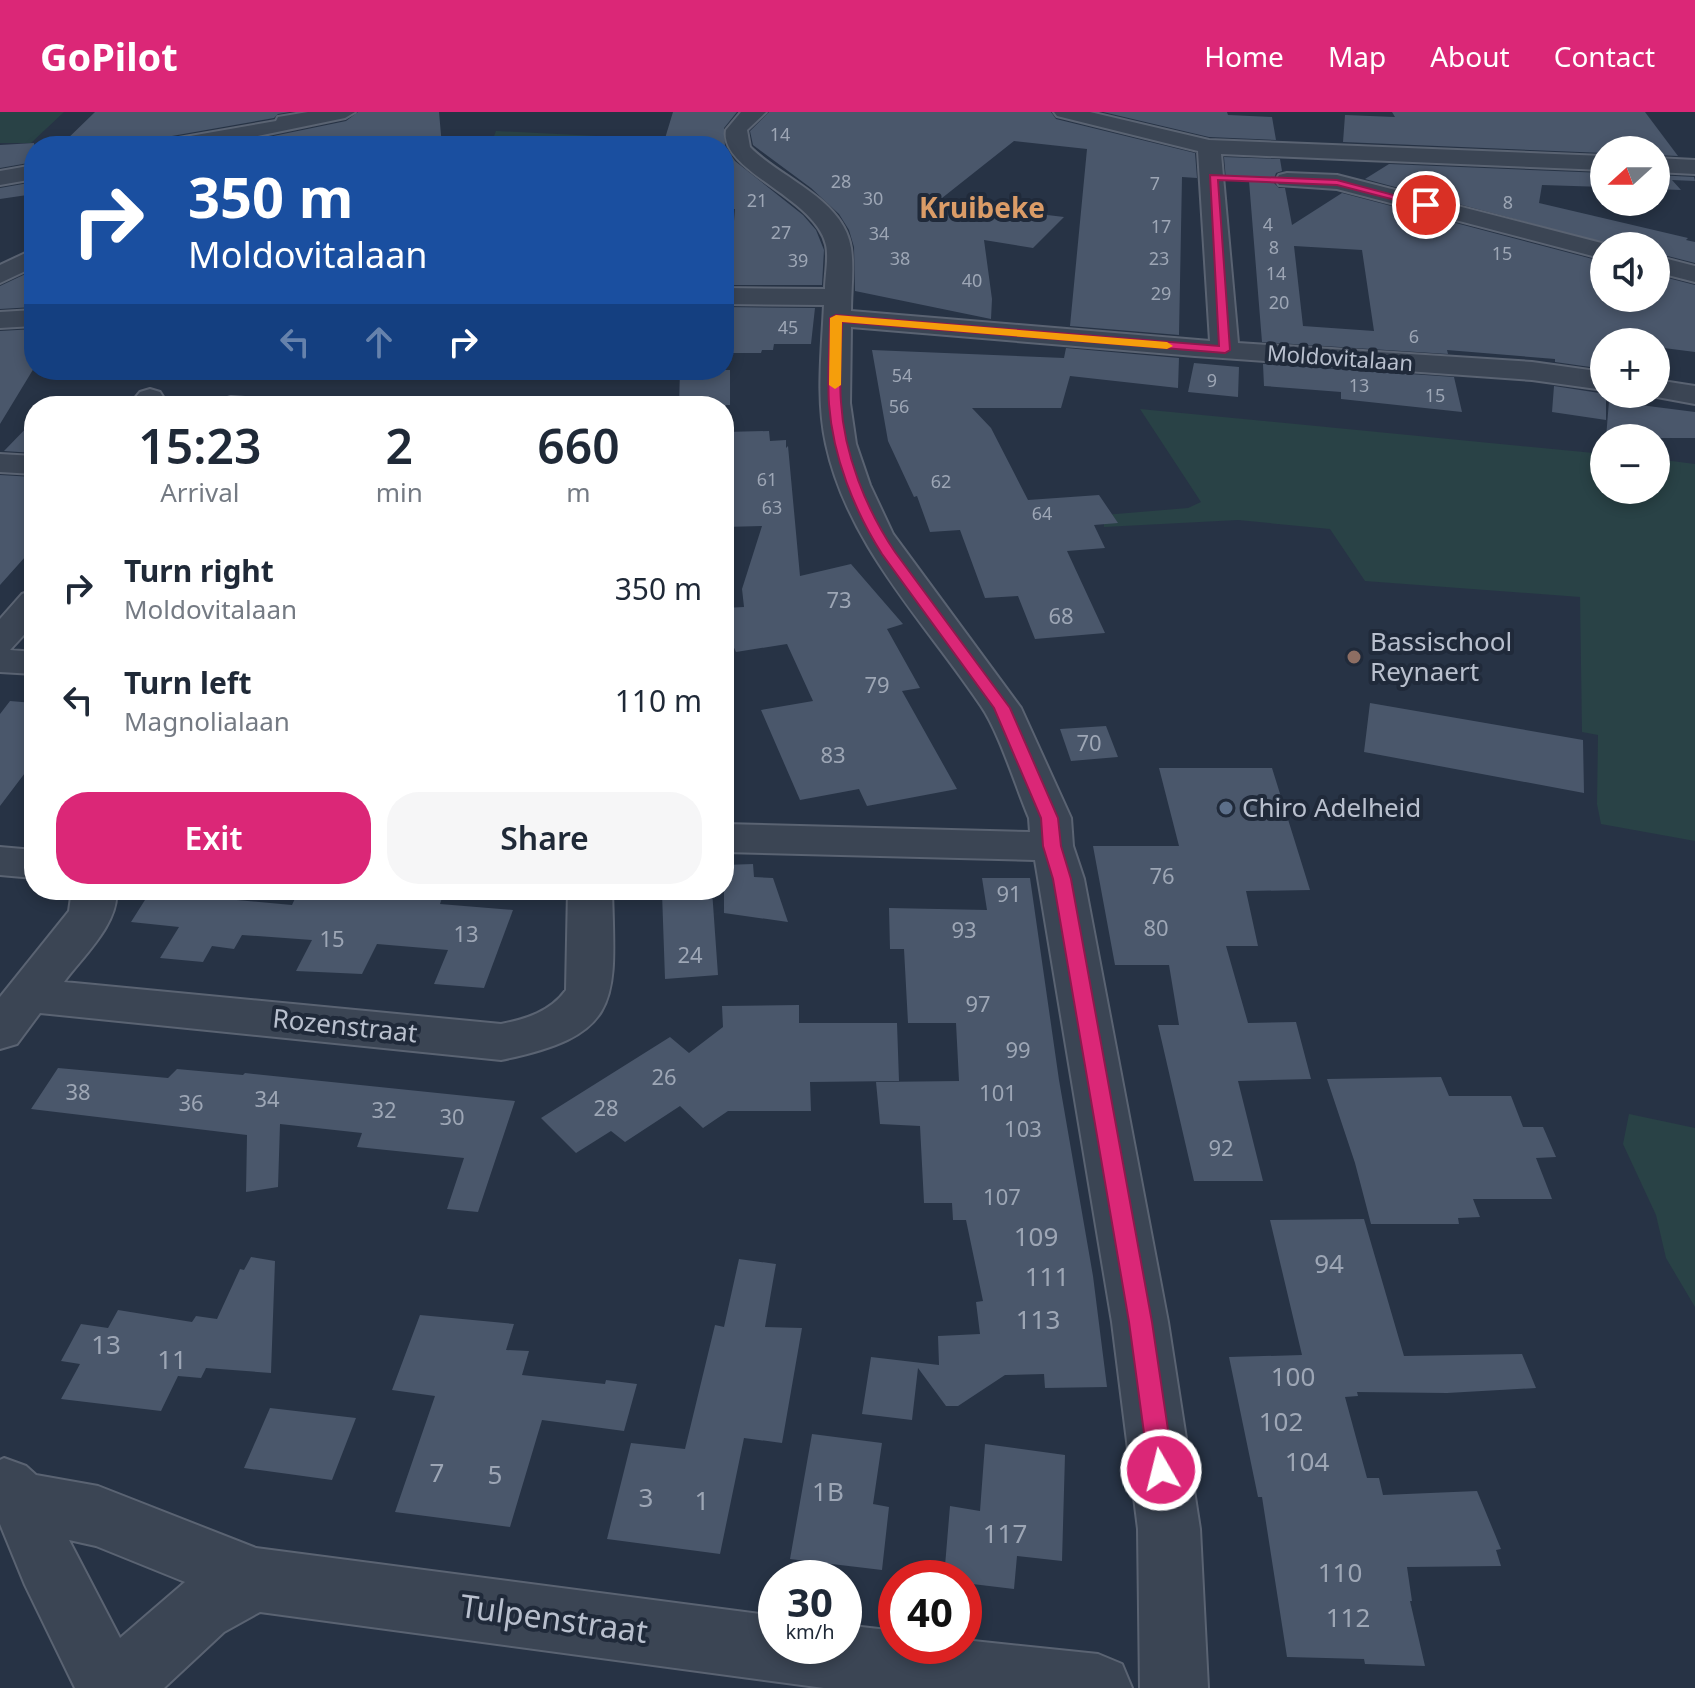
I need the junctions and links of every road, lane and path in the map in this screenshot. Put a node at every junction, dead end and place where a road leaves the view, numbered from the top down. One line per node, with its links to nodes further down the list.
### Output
1 (345, 112): 4 (street)
2 (756, 112): 20 (street)
3 (1078, 113): 7 (street)
4 (287, 121): 5 (street); 6 (street)
5 (219, 136)
6 (263, 136)
7 (1209, 147): 8 (street); 23 (street)
8 (1590, 162)
9 (1670, 165): 10 (street)
10 (1692, 166)
11 (24, 174): 12 (street)
12 (0, 178)
13 (1260, 179): 14 (street)
14 (1590, 247)
15 (24, 262): 18 (street)
16 (1670, 268): 17 (street)
17 (1695, 274)
18 (0, 275)
19 (734, 297): 20 (street, Moldovitalaan)
20 (836, 307): 23 (street, Moldovitalaan); 34 (street)
21 (24, 319): 22 (street)
22 (0, 320)
23 (1225, 350): 24 (street, Moldovitalaan)
24 (1590, 379)
25 (1670, 391): 26 (street)
26 (1695, 395)
27 (0, 463): 28 (street)
28 (24, 464)
29 (24, 613): 30 (street)
30 (0, 642)
31 (0, 661): 32 (street)
32 (24, 662)
33 (734, 838): 34 (street)
34 (1052, 846): 44 (street)
35 (0, 861): 36 (street)
36 (24, 863)
37 (94, 900): 39 (street)
38 (590, 900): 39 (street, Rozenstraat)
39 (13, 1013)
40 (11, 1493): 41 (street, Tulpenstraat); 42 (street, Tulpenstraat)
41 (256, 1580): 42 (street); 43 (street, Tulpenstraat)
42 (112, 1688)
43 (1098, 1688)
44 (1174, 1688)

